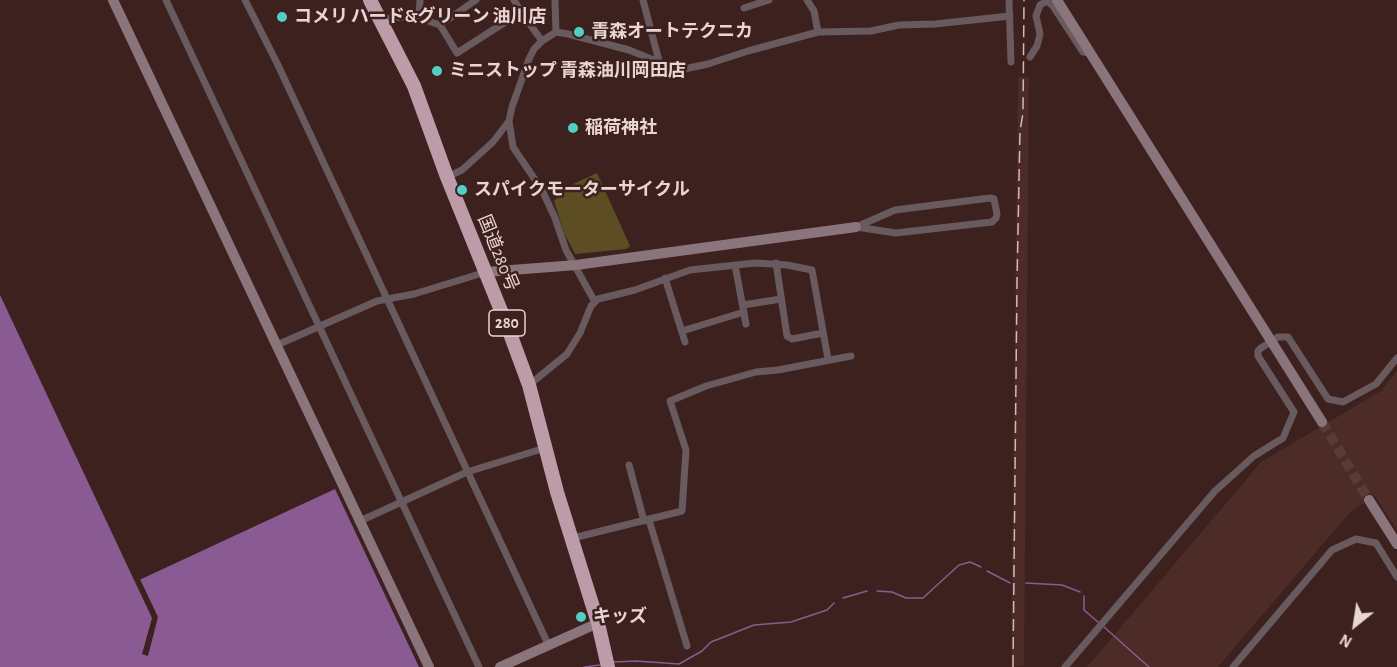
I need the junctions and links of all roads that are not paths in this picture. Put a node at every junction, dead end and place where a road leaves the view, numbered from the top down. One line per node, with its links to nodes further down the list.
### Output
1 (113, 0): 45 (street)
2 (165, 0): 40 (street)
3 (245, 0): 35 (street)
4 (370, 0): 18 (highway, 国道280号 / 280)
5 (420, 0): 17 (street)
6 (476, 0): 19 (street)
7 (514, 0): 15 (street)
8 (555, 0): 20 (street)
9 (643, 0): 25 (street)
10 (769, 0): 14 (street)
11 (807, 0): 21 (street)
12 (1009, 0): 16 (street)
13 (1057, 0): 23 (street)
14 (744, 8)
15 (521, 12): 19 (street); 22 (street)
16 (1010, 16): 21 (street); 26 (street)
17 (419, 18): 18 (street); 19 (street)
18 (381, 19): 28 (highway, 国道280号 / 280)
19 (440, 25)
20 (556, 32): 22 (street); 25 (street)
21 (818, 32): 25 (street)
22 (542, 41): 27 (street)
23 (1090, 53): 24 (street); 44 (street)
24 (1030, 57)
25 (659, 61)
26 (1011, 62)
27 (509, 121): 28 (street); 32 (street)
28 (447, 177): 33 (highway, 国道280号 / 280)
29 (856, 227): 29 (street); 32 (street)
30 (776, 263): 31 (street); 36 (street); 42 (street)
31 (735, 265): 34 (street); 38 (street)
32 (576, 266): 33 (street); 37 (street)
33 (486, 272): 35 (street); 49 (highway, 国道280号 / 280)
34 (665, 278): 37 (street); 41 (street)
35 (386, 299): 40 (street); 53 (street)
36 (781, 299): 38 (street); 42 (street)
37 (595, 302): 49 (street)
38 (743, 309): 39 (street); 41 (street)
39 (746, 324)
40 (319, 326): 45 (street); 55 (street)
41 (682, 331): 43 (street)
42 (823, 333): 48 (street)
43 (685, 342)
44 (1270, 342): 47 (street); 50 (street); 68 (street)
45 (277, 345): 56 (street)
46 (851, 356): 48 (street)
47 (1397, 358)
48 (828, 359): 57 (street)
49 (528, 386): 51 (highway, 国道280号 / 280)
50 (1322, 423)
51 (545, 448): 53 (street); 58 (highway, 国道280号 / 280)
52 (629, 465): 57 (street)
53 (467, 472): 55 (street); 62 (street)
54 (1369, 500): 59 (street)
55 (402, 503): 56 (street); 66 (street)
56 (360, 521): 65 (street)
57 (646, 521): 58 (street); 63 (street)
58 (573, 538): 61 (highway, 国道280号 / 280)
59 (1397, 544)
60 (1397, 577): 69 (street)
61 (598, 623): 62 (street); 64 (highway, 国道280号 / 280)
62 (548, 644): 67 (street)
63 (687, 646)
64 (608, 664)
65 (429, 667)
66 (479, 667)
67 (500, 667)
68 (1065, 667)
69 (1233, 667)

